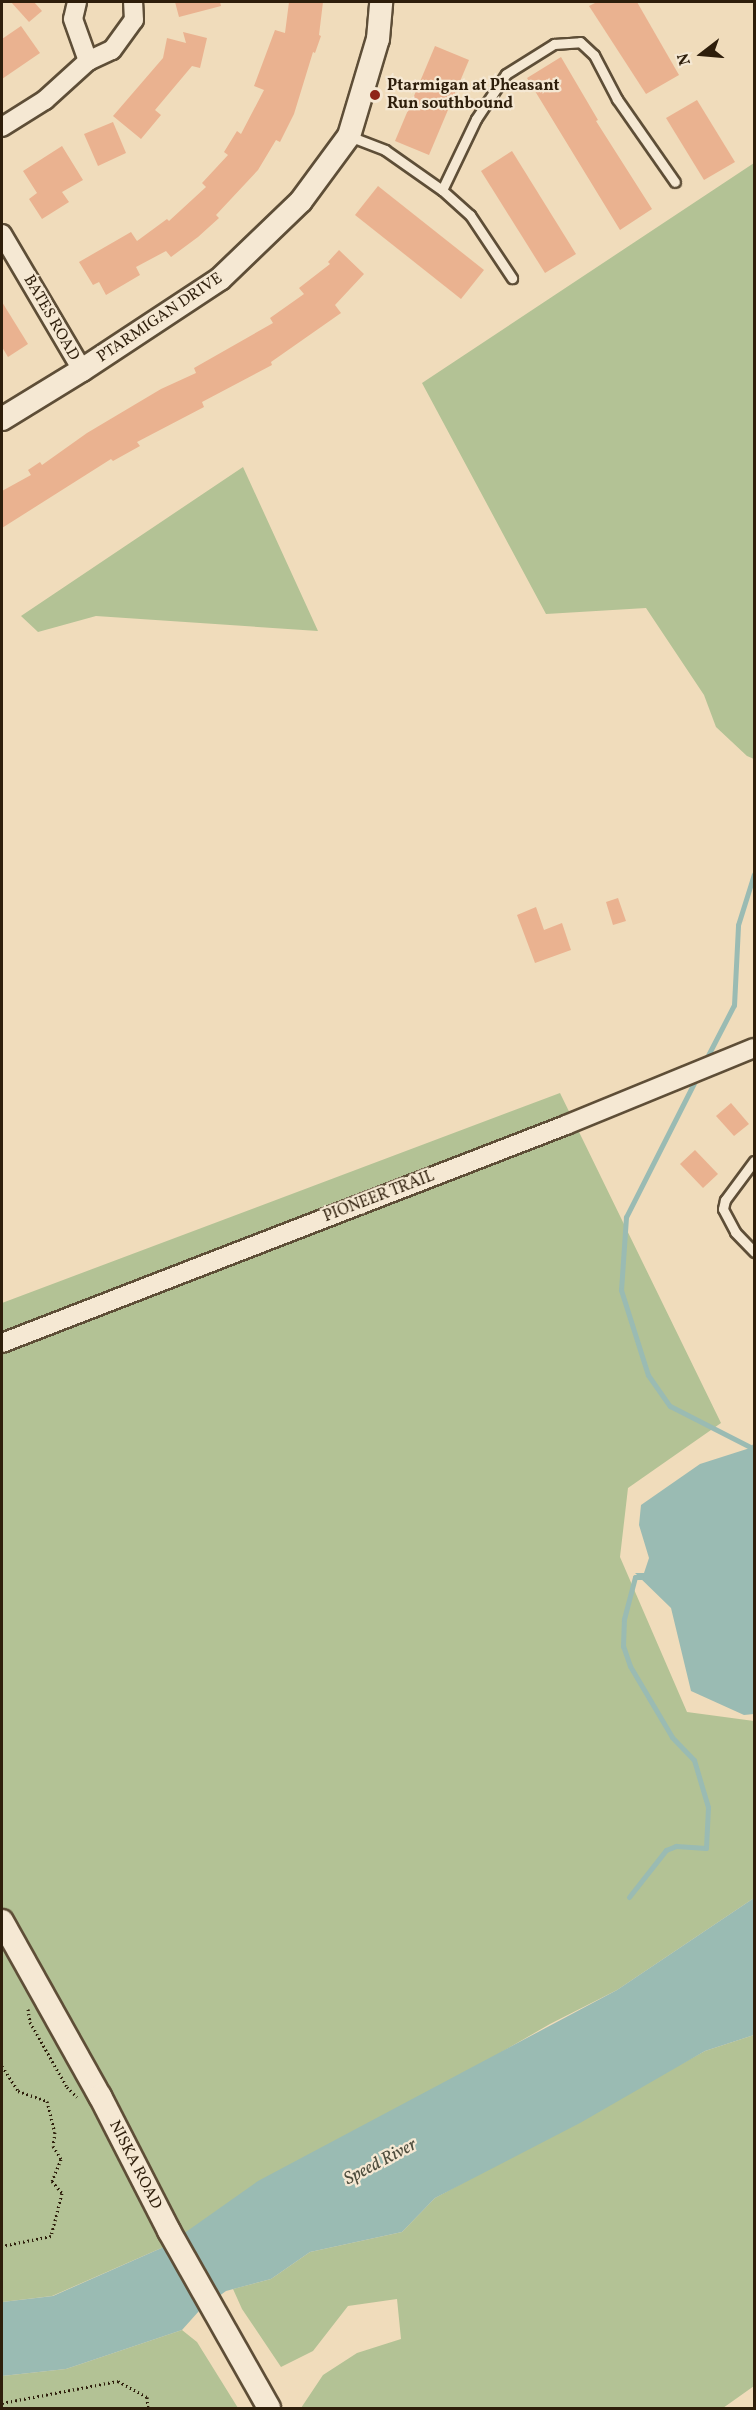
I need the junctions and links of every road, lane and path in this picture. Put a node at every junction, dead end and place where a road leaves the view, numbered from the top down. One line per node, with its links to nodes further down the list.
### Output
1 (77, 2): 4 (street)
2 (133, 2): 4 (street)
3 (381, 2): 6 (street, PTARMIGAN DRIVE)
4 (88, 61): 5 (street)
5 (2, 127)
6 (349, 136): 8 (lane); 11 (street, PTARMIGAN DRIVE)
7 (675, 182): 8 (lane)
8 (442, 190): 10 (lane)
9 (2, 234): 11 (street, BATES ROAD)
10 (512, 278)
11 (82, 370): 12 (street, PTARMIGAN DRIVE)
12 (2, 419)
13 (754, 1048): 16 (street, PIONEER TRAIL)
14 (754, 1161): 15 (lane)
15 (754, 1252)
16 (2, 1342)
17 (2, 1921): 24 (street, NISKA ROAD)
18 (27, 2004): 20 (path)
19 (2, 2066): 21 (path)
20 (82, 2103)
21 (2, 2246)
22 (2, 2403): 23 (path)
23 (148, 2409)
24 (269, 2409)

